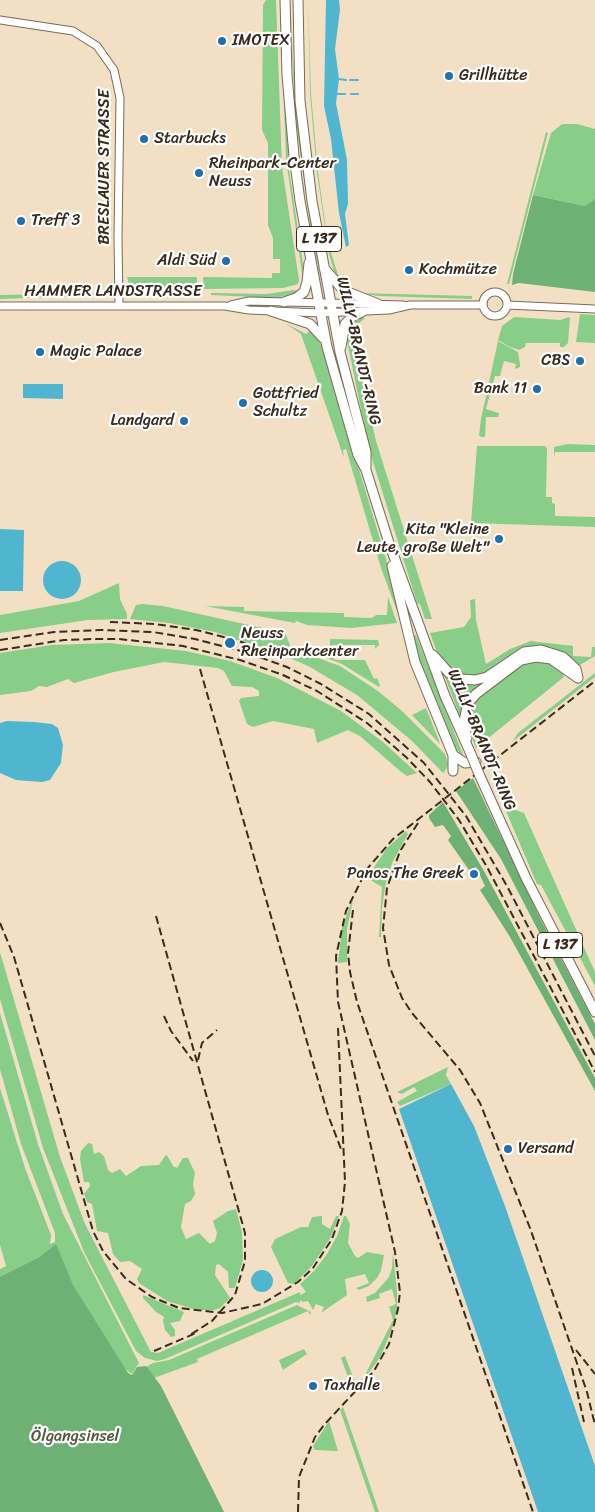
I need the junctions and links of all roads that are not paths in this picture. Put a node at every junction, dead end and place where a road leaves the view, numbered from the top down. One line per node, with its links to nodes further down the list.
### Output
1 (286, 0): 4 (main road, WILLY-BRANDT-RING / L 137)
2 (298, 0): 5 (main road, WILLY-BRANDT-RING / L 137)
3 (0, 20): 13 (street, BRESLAUER STRASSE)
4 (310, 256): 6 (main road); 7 (main road, WILLY-BRANDT-RING / L 137)
5 (324, 268): 8 (main road, WILLY-BRANDT-RING / L 137); 9 (main road)
6 (284, 302): 7 (street, HAMMER LANDSTRASSE); 14 (street, HAMMER LANDSTRASSE)
7 (319, 302): 8 (street, HAMMER LANDSTRASSE); 20 (main road, WILLY-BRANDT-RING / L 137)
8 (330, 303): 9 (street, HAMMER LANDSTRASSE); 18 (main road, WILLY-BRANDT-RING / L 137)
9 (378, 304): 15 (street, HAMMER LANDSTRASSE)
10 (484, 305): 11 (street, HAMMER LANDSTRASSE); 11 (street, HAMMER LANDSTRASSE); 15 (street, HAMMER LANDSTRASSE)
11 (507, 305): 16 (street, HAMMER LANDSTRASSE)
12 (0, 306): 13 (street, HAMMER LANDSTRASSE)
13 (119, 306): 14 (street, HAMMER LANDSTRASSE)
14 (225, 306): 17 (street, HAMMER LANDSTRASSE)
15 (408, 306): 19 (street, HAMMER LANDSTRASSE)
16 (595, 310)
17 (271, 311): 20 (street, HAMMER LANDSTRASSE); 21 (main road)
18 (332, 312): 19 (street, HAMMER LANDSTRASSE); 20 (street, HAMMER LANDSTRASSE); 22 (main road, WILLY-BRANDT-RING / L 137)
19 (362, 312): 22 (main road)
20 (321, 313): 21 (main road, WILLY-BRANDT-RING / L 137)
21 (327, 347): 23 (main road, WILLY-BRANDT-RING / L 137)
22 (340, 352): 23 (main road, WILLY-BRANDT-RING / L 137)
23 (366, 470): 24 (main road, WILLY-BRANDT-RING / L 137)
24 (389, 543): 25 (main road, WILLY-BRANDT-RING / L 137); 27 (main road)
25 (427, 650): 26 (main road, WILLY-BRANDT-RING / L 137); 26 (main road)
26 (470, 752): 30 (main road, WILLY-BRANDT-RING / L 137, bridge)
27 (453, 755): 28 (main road); 29 (main road)
28 (476, 762)
29 (453, 771)
30 (595, 1012)

